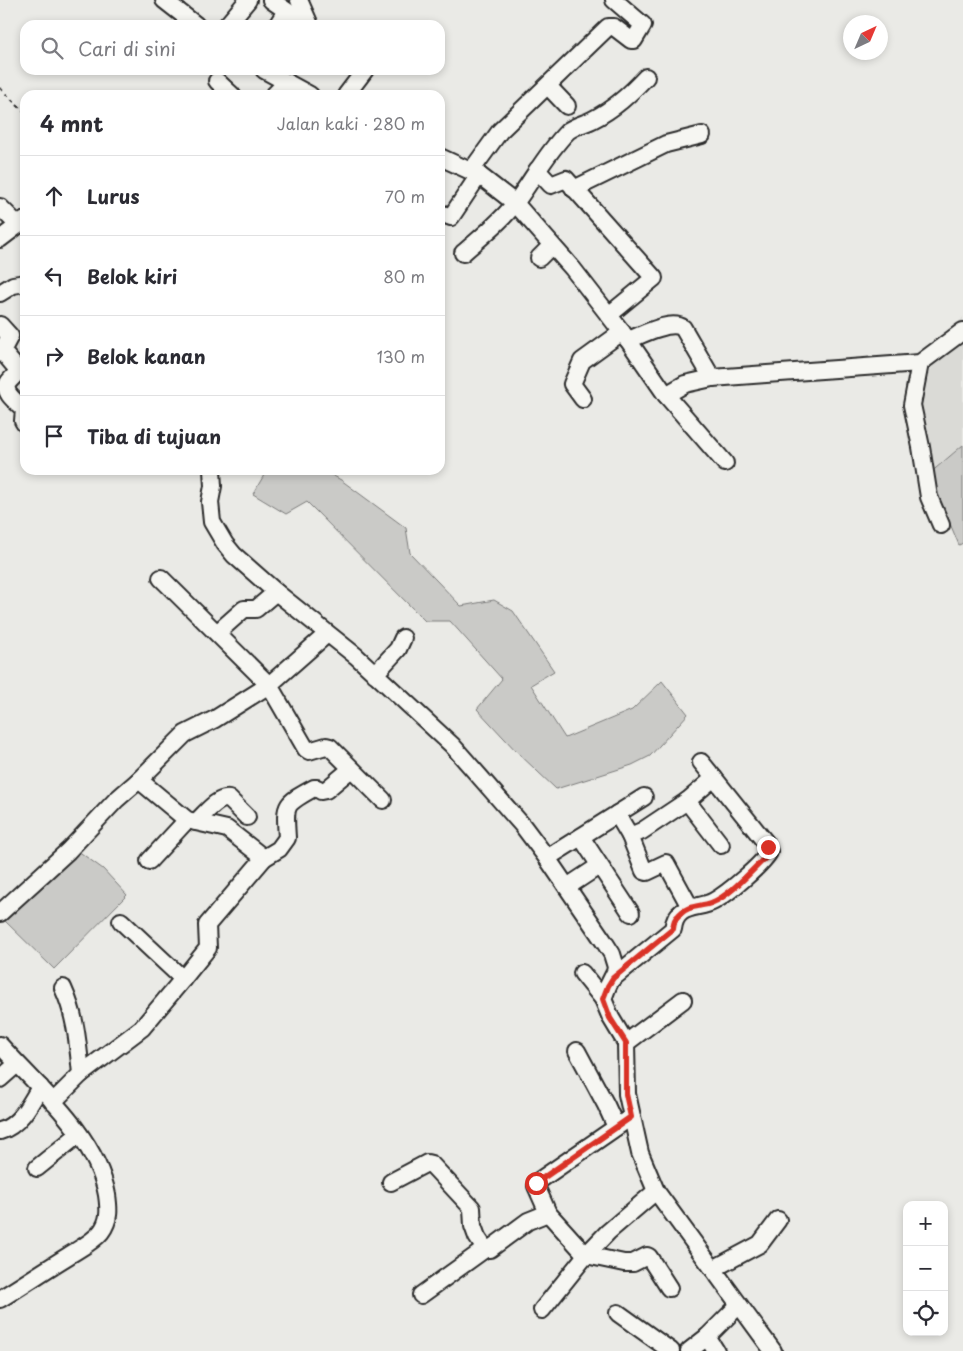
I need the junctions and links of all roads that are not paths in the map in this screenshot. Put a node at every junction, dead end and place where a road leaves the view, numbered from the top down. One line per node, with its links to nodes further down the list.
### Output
1 (164, 0): 6 (street)
2 (271, 0): 8 (street)
3 (299, 0): 9 (street)
4 (614, 0): 14 (street)
5 (240, 2): 7 (street)
6 (190, 20)
7 (230, 20)
8 (281, 20)
9 (307, 20)
10 (278, 75): 16 (street); 17 (street)
11 (361, 75): 18 (street)
12 (646, 77): 22 (street)
13 (217, 81): 15 (street)
14 (548, 86): 19 (street); 23 (street)
15 (227, 90)
16 (275, 90)
17 (302, 90)
18 (350, 90)
19 (568, 106)
20 (702, 135): 24 (street)
21 (445, 159): 23 (street)
22 (537, 170): 24 (street); 25 (street)
23 (475, 173): 25 (street); 27 (street)
24 (574, 189): 36 (street)
25 (515, 203): 31 (street); 32 (street)
26 (0, 208): 28 (street)
27 (445, 215)
28 (20, 222)
29 (20, 224): 30 (street)
30 (0, 239)
31 (551, 246): 33 (street); 36 (street)
32 (463, 253)
33 (539, 258)
34 (20, 284): 35 (street)
35 (0, 293)
36 (609, 316): 39 (street)
37 (0, 325): 44 (street)
38 (963, 331): 40 (street)
39 (625, 336): 41 (street); 42 (street); 43 (street)
40 (920, 363): 41 (street); 47 (street)
41 (712, 378): 42 (street)
42 (666, 394): 45 (street)
43 (583, 399)
44 (20, 405)
45 (725, 463)
46 (212, 475): 49 (street)
47 (941, 525)
48 (161, 578): 50 (street)
49 (276, 592): 50 (street); 51 (street)
50 (217, 632): 54 (street)
51 (327, 634): 53 (street); 54 (street)
52 (403, 638): 53 (street)
53 (375, 674): 69 (street)
54 (269, 685): 56 (street); 58 (street)
55 (701, 762): 57 (street)
56 (351, 769): 60 (street); 68 (street)
57 (714, 778): 61 (street); 73 (street)
58 (139, 780): 64 (street); 74 (street)
59 (644, 797): 62 (street)
60 (383, 800)
61 (687, 801): 65 (street); 67 (street)
62 (617, 814): 65 (street); 66 (street)
63 (247, 817): 64 (street)
64 (192, 821): 68 (street); 70 (street)
65 (630, 836): 73 (street)
66 (581, 837): 69 (street); 71 (street)
67 (722, 845)
68 (264, 858): 79 (street)
69 (547, 858): 72 (street)
70 (149, 861)
71 (599, 866): 72 (street); 75 (street)
72 (567, 887): 78 (street)
73 (690, 907): 78 (street)
74 (0, 913)
75 (631, 913)
76 (121, 921): 79 (street)
77 (582, 973): 81 (street)
78 (613, 978): 81 (street)
79 (183, 979): 87 (street)
80 (63, 988): 87 (street)
81 (603, 999): 83 (street)
82 (684, 1000): 83 (street)
83 (626, 1043): 91 (street)
84 (0, 1045): 86 (street)
85 (577, 1051): 92 (street)
86 (17, 1064): 88 (street); 89 (street)
87 (81, 1074): 90 (street)
88 (0, 1079)
89 (40, 1087): 90 (street); 93 (street)
90 (53, 1102): 94 (street)
91 (631, 1117): 92 (street); 97 (street)
92 (616, 1127): 98 (street)
93 (0, 1131)
94 (79, 1134): 95 (street); 105 (street)
95 (37, 1168)
96 (391, 1182): 100 (street)
97 (656, 1191): 101 (street); 102 (street)
98 (548, 1214): 100 (street); 101 (street)
99 (778, 1220): 102 (street)
100 (485, 1249): 104 (street)
101 (586, 1255): 103 (street); 107 (street)
102 (713, 1269): 106 (street)
103 (669, 1288)
104 (421, 1295)
105 (0, 1299)
106 (739, 1306): 109 (street); 113 (street)
107 (542, 1310)
108 (618, 1313): 110 (street)
109 (707, 1337): 111 (street); 112 (street)
110 (671, 1351)
111 (689, 1351)
112 (716, 1351)
113 (773, 1351)

